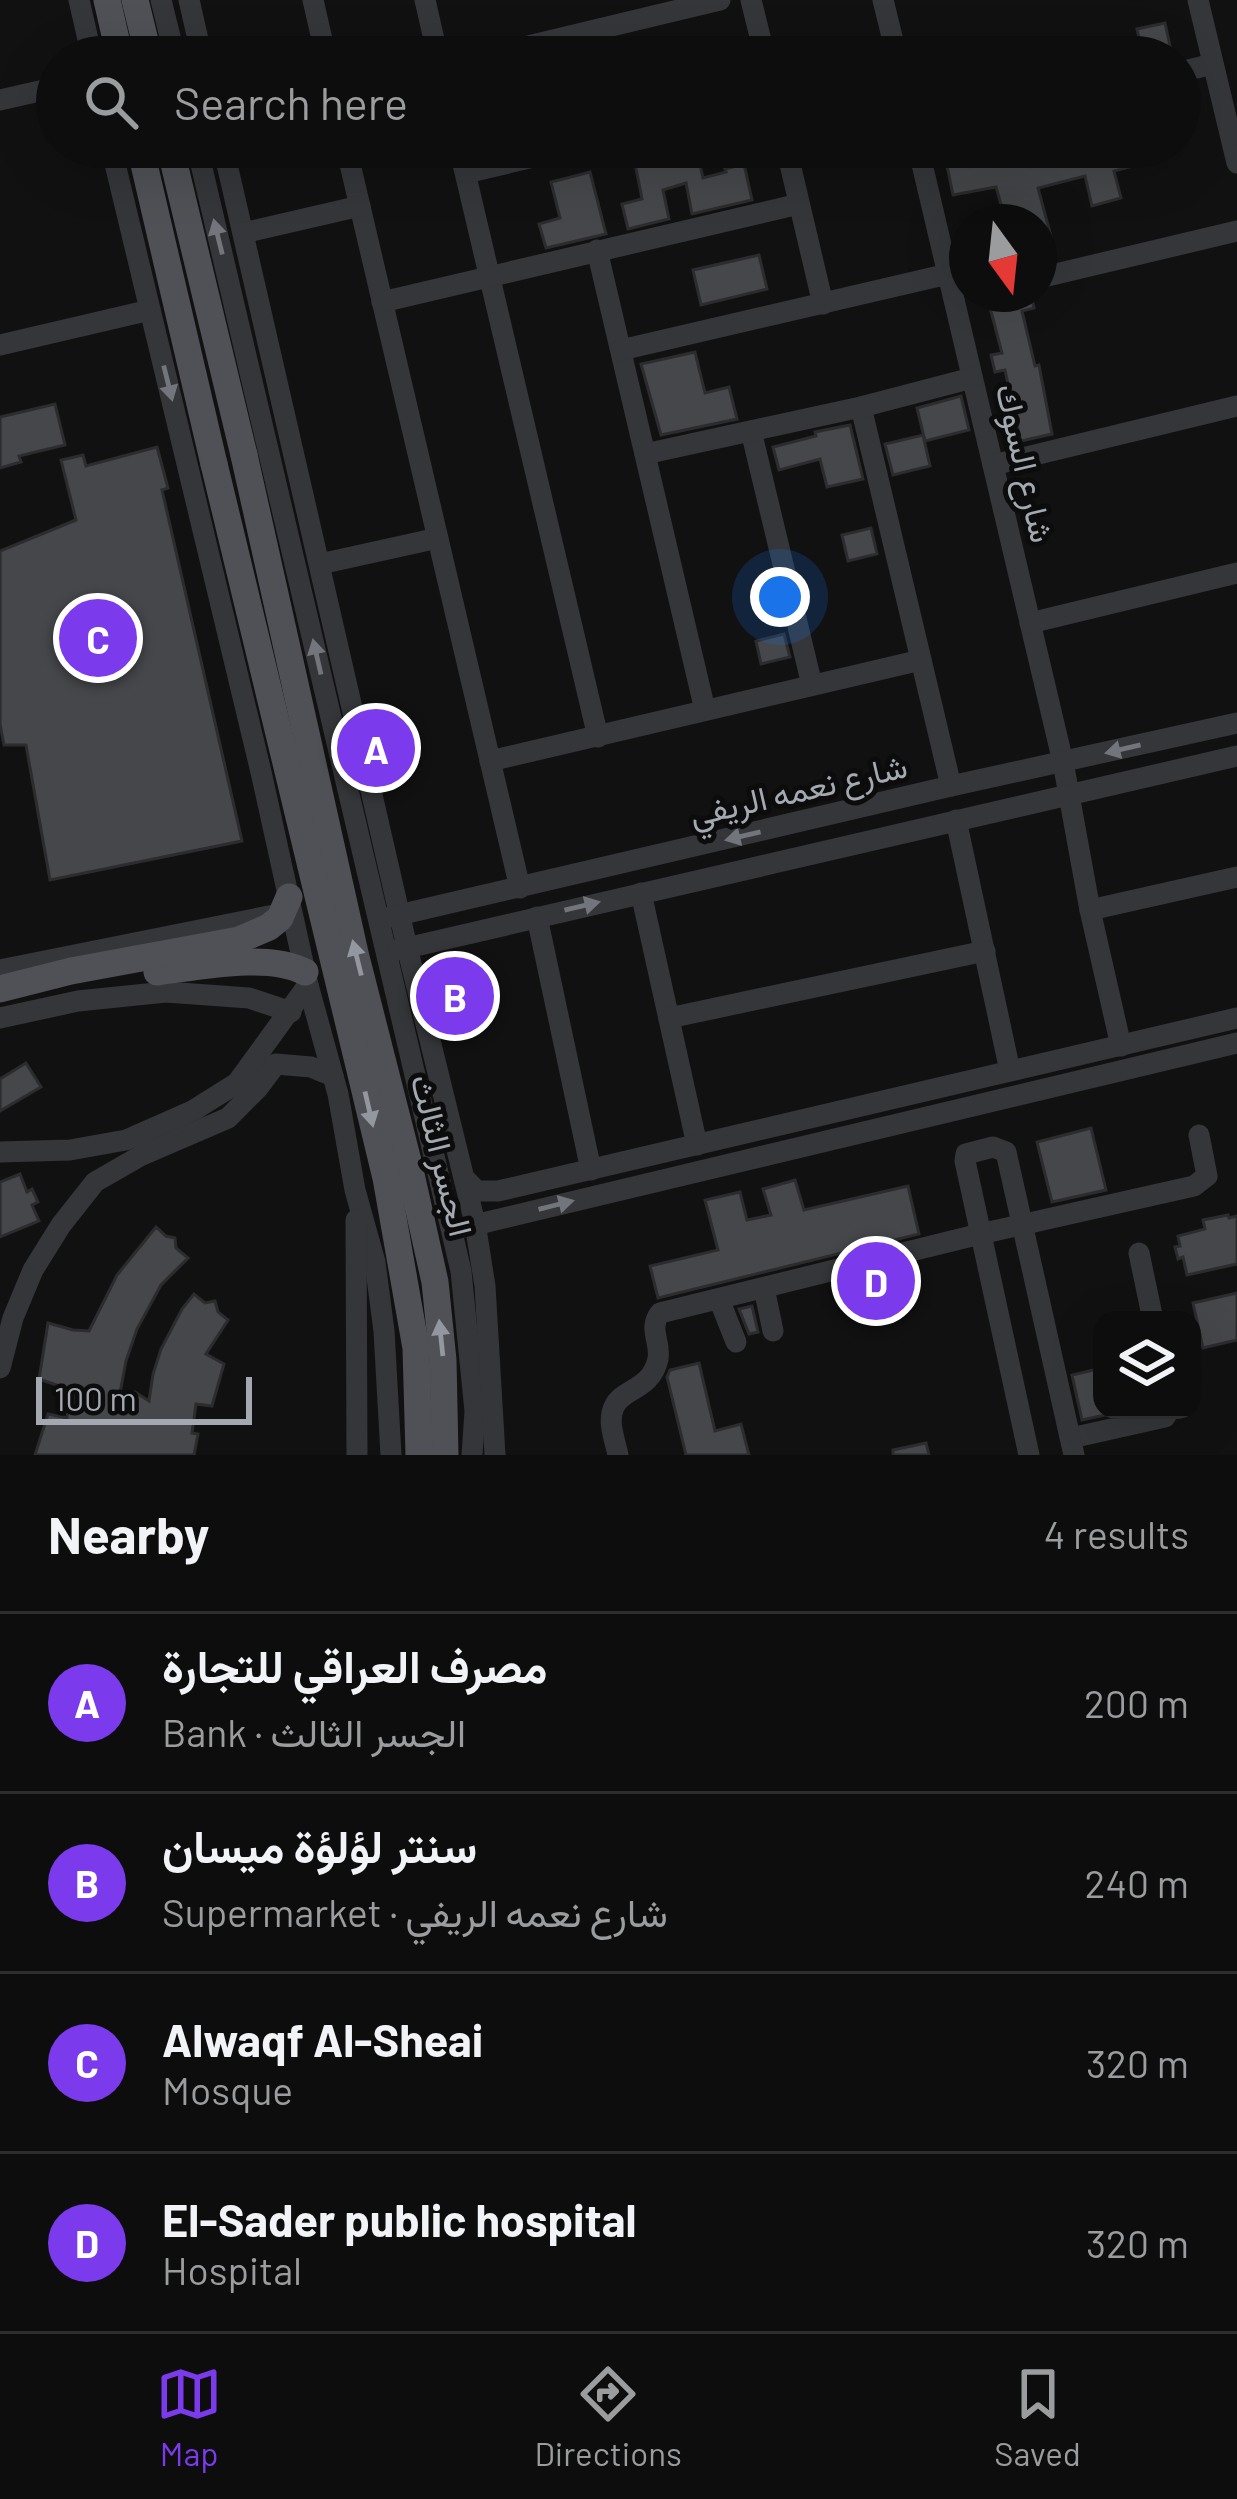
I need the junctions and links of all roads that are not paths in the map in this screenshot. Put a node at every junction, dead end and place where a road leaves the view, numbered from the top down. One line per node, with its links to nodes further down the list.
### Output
1 (79, 0): 12 (street)
2 (107, 0): 13 (main road)
3 (135, 0): 14 (main road)
4 (161, 0): 15 (street)
5 (188, 0): 16 (street)
6 (313, 0): 17 (street)
7 (425, 0): 18 (street)
8 (720, 0): 19 (street)
9 (752, 0): 20 (street)
10 (883, 0): 21 (street)
11 (1198, 0): 22 (street)
12 (87, 36)
13 (115, 36)
14 (144, 36)
15 (170, 36)
16 (197, 36)
17 (321, 36)
18 (433, 36)
19 (570, 36)
20 (760, 36)
21 (892, 36)
22 (1214, 64): 23 (street); 26 (street)
23 (1201, 67)
24 (36, 92): 25 (street)
25 (0, 100)
26 (1237, 163)
27 (116, 168): 50 (street)
28 (145, 168): 129 (main road, الجسر الثالث, one-way to 129, bridge)
29 (175, 168): 130 (main road, الجسر الثالث, one-way to 29, bridge)
30 (202, 168): 48 (street, one-way to 30)
31 (228, 168): 41 (street)
32 (351, 168): 39 (street)
33 (465, 168): 37 (street)
34 (487, 168): 37 (street)
35 (791, 168): 38 (street)
36 (923, 168): 43 (street, شارع السوك)
37 (466, 173): 45 (street)
38 (800, 204): 42 (street); 49 (street)
39 (360, 206): 41 (street); 47 (street)
40 (1237, 231): 44 (street)
41 (243, 233): 46 (street)
42 (597, 250): 45 (street); 53 (street)
43 (948, 274): 49 (street)
44 (1057, 274)
45 (490, 278): 47 (street); 68 (street)
46 (259, 298): 48 (street); 61 (street)
47 (382, 302): 60 (street)
48 (235, 304): 69 (street, one-way to 48)
49 (823, 304): 53 (street)
50 (151, 310): 52 (street); 73 (street, one-way to 73)
51 (965, 312): 54 (street, شارع السوك)
52 (0, 345)
53 (621, 350): 58 (street)
54 (972, 378): 56 (street); 59 (street, شارع السوك)
55 (1237, 406): 59 (street)
56 (860, 407): 57 (street); 64 (street)
57 (752, 431): 58 (street); 65 (street)
58 (645, 454): 66 (street)
59 (993, 465): 63 (street, شارع السوك)
60 (438, 538): 61 (street); 71 (street)
61 (320, 564): 84 (street)
62 (1237, 573): 63 (street)
63 (1030, 622): 72 (street, شارع السوك)
64 (921, 660): 65 (street); 74 (street)
65 (812, 686): 66 (street)
66 (705, 710): 68 (street)
67 (1237, 723): 72 (street, شارع نعمه الريفي, one-way to 72)
68 (598, 737): 71 (street)
69 (339, 751): 73 (street); 77 (street)
70 (1237, 756): 75 (street, شارع نعمه الريفي)
71 (490, 761): 79 (street)
72 (1063, 762): 74 (street, شارع نعمه الريفي); 75 (street, شارع السوك)
73 (261, 772): 81 (street)
74 (951, 786): 79 (street, شارع نعمه الريفي, one-way to 79)
75 (1070, 794): 76 (street, شارع نعمه الريفي); 83 (street, شارع السوك)
76 (956, 820): 80 (street, شارع نعمه الريفي); 86 (street)
77 (368, 876): 81 (street); 82 (street)
78 (1237, 877): 83 (street)
79 (520, 888): 84 (street, شارع نعمه الريفي)
80 (641, 892): 85 (street, شارع نعمه الريفي, one-way to 80); 94 (street)
81 (288, 897): 88 (street); 89 (street); 90 (main road)
82 (377, 910): 84 (street, شارع نعمه الريفي); 87 (street)
83 (1090, 910): 97 (street, شارع السوك)
84 (401, 916): 87 (street)
85 (536, 917): 87 (street, شارع نعمه الريفي); 108 (street)
86 (985, 951): 94 (street); 98 (street)
87 (396, 956): 89 (street); 99 (street); 103 (street)
88 (0, 970)
89 (308, 985): 91 (main road); 92 (street); 101 (street)
90 (0, 989)
91 (0, 1004)
92 (291, 1012): 93 (street); 106 (street)
93 (0, 1018)
94 (669, 1018): 105 (street)
95 (1237, 1018): 97 (street)
96 (1237, 1043): 102 (street)
97 (1121, 1046): 98 (street)
98 (1010, 1071): 100 (street)
99 (418, 1079): 101 (street); 103 (street)
100 (972, 1080): 102 (street); 105 (street)
101 (335, 1085): 110 (street); 111 (street)
102 (978, 1103): 113 (street, one-way to 102)
103 (437, 1118): 109 (street); 118 (street)
104 (1199, 1135): 115 (street)
105 (697, 1145): 108 (street)
106 (70, 1150): 107 (street); 110 (street)
107 (0, 1152)
108 (591, 1169): 112 (street)
109 (464, 1178): 112 (street); 114 (street)
110 (95, 1182): 124 (street)
111 (355, 1190): 127 (street); 128 (street)
112 (498, 1191): 113 (street)
113 (507, 1217): 114 (street)
114 (475, 1223): 118 (street); 132 (street)
115 (1023, 1225): 116 (street); 116 (street); 126 (street)
116 (980, 1234): 119 (street); 134 (street)
117 (1138, 1253): 121 (street)
118 (458, 1255): 131 (street)
119 (764, 1288): 120 (street); 122 (street)
120 (719, 1299): 123 (street); 133 (street)
121 (1151, 1311)
122 (773, 1331)
123 (736, 1342)
124 (0, 1368)
125 (1159, 1419): 126 (street)
126 (1072, 1447)
127 (357, 1455)
128 (392, 1455)
129 (419, 1455)
130 (445, 1455)
131 (472, 1455)
132 (495, 1455)
133 (619, 1455)
134 (1029, 1455)

